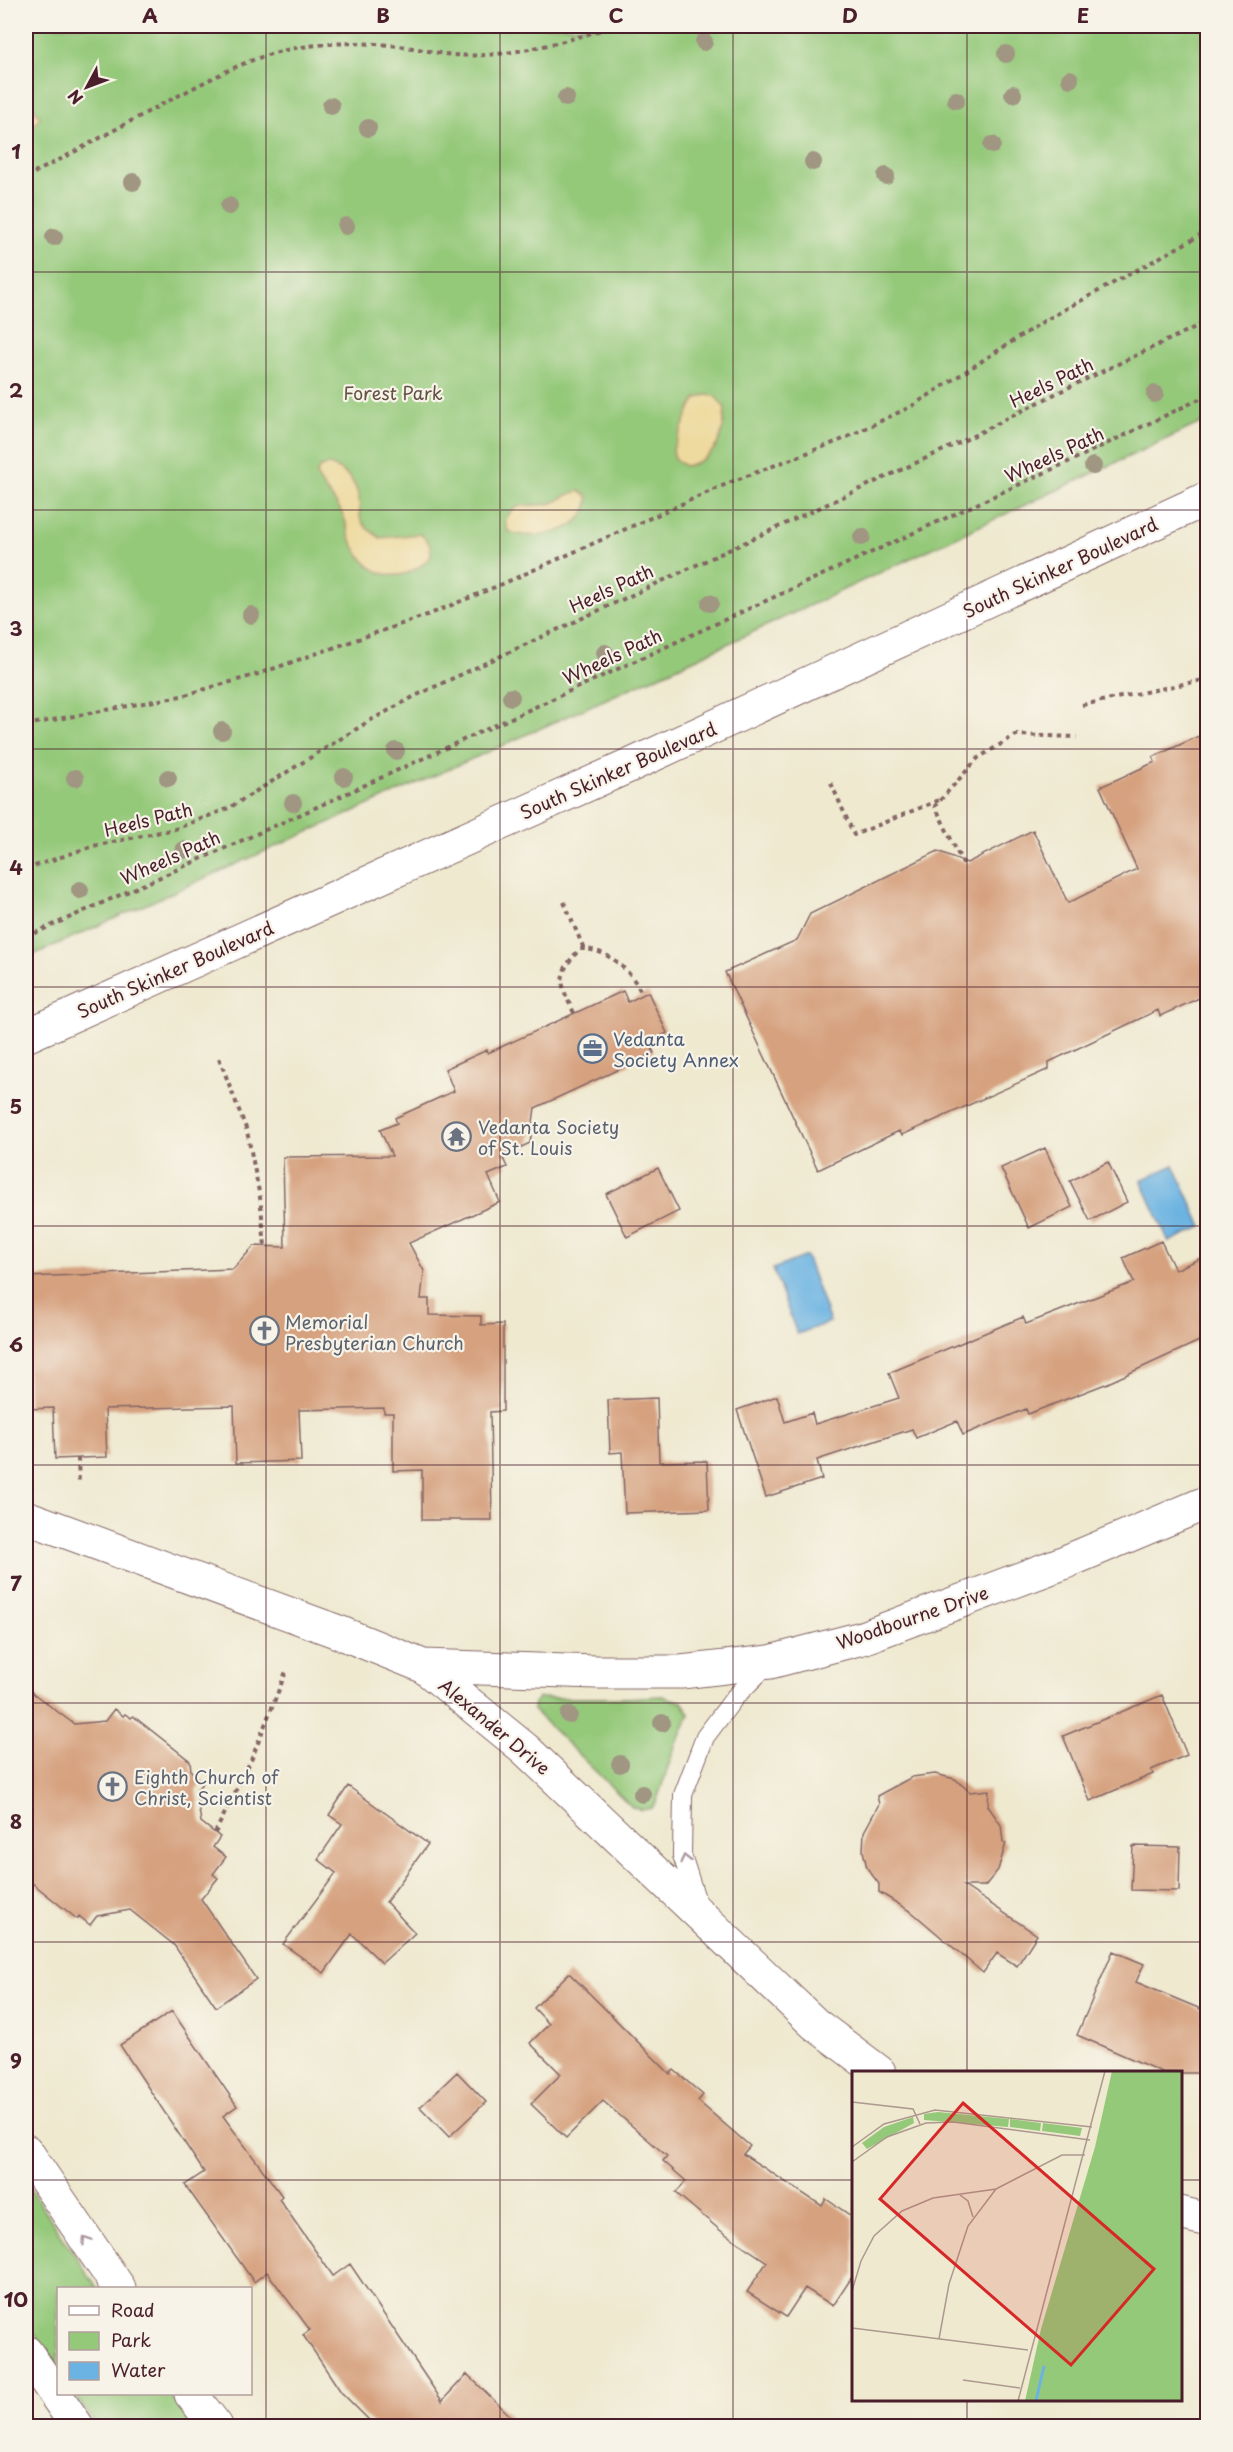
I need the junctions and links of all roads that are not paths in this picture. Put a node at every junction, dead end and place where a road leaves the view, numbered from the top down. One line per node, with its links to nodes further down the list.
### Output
1 (1208, 498): 2 (street, South Skinker Boulevard)
2 (26, 1036)
3 (1208, 1502): 5 (street, Woodbourne Drive)
4 (26, 1517): 6 (street, Alexander Drive)
5 (770, 1662): 6 (street, Woodbourne Drive); 7 (lane, one-way to 5)
6 (423, 1666): 7 (street, Alexander Drive)
7 (702, 1915): 8 (street, Alexander Drive)
8 (876, 2071)
9 (26, 2151): 12 (street, one-way to 9)
10 (1182, 2214): 11 (street)
11 (1208, 2220)
12 (118, 2287)
13 (26, 2352): 15 (street)
14 (192, 2395): 16 (street)
15 (77, 2427)
16 (216, 2427)

